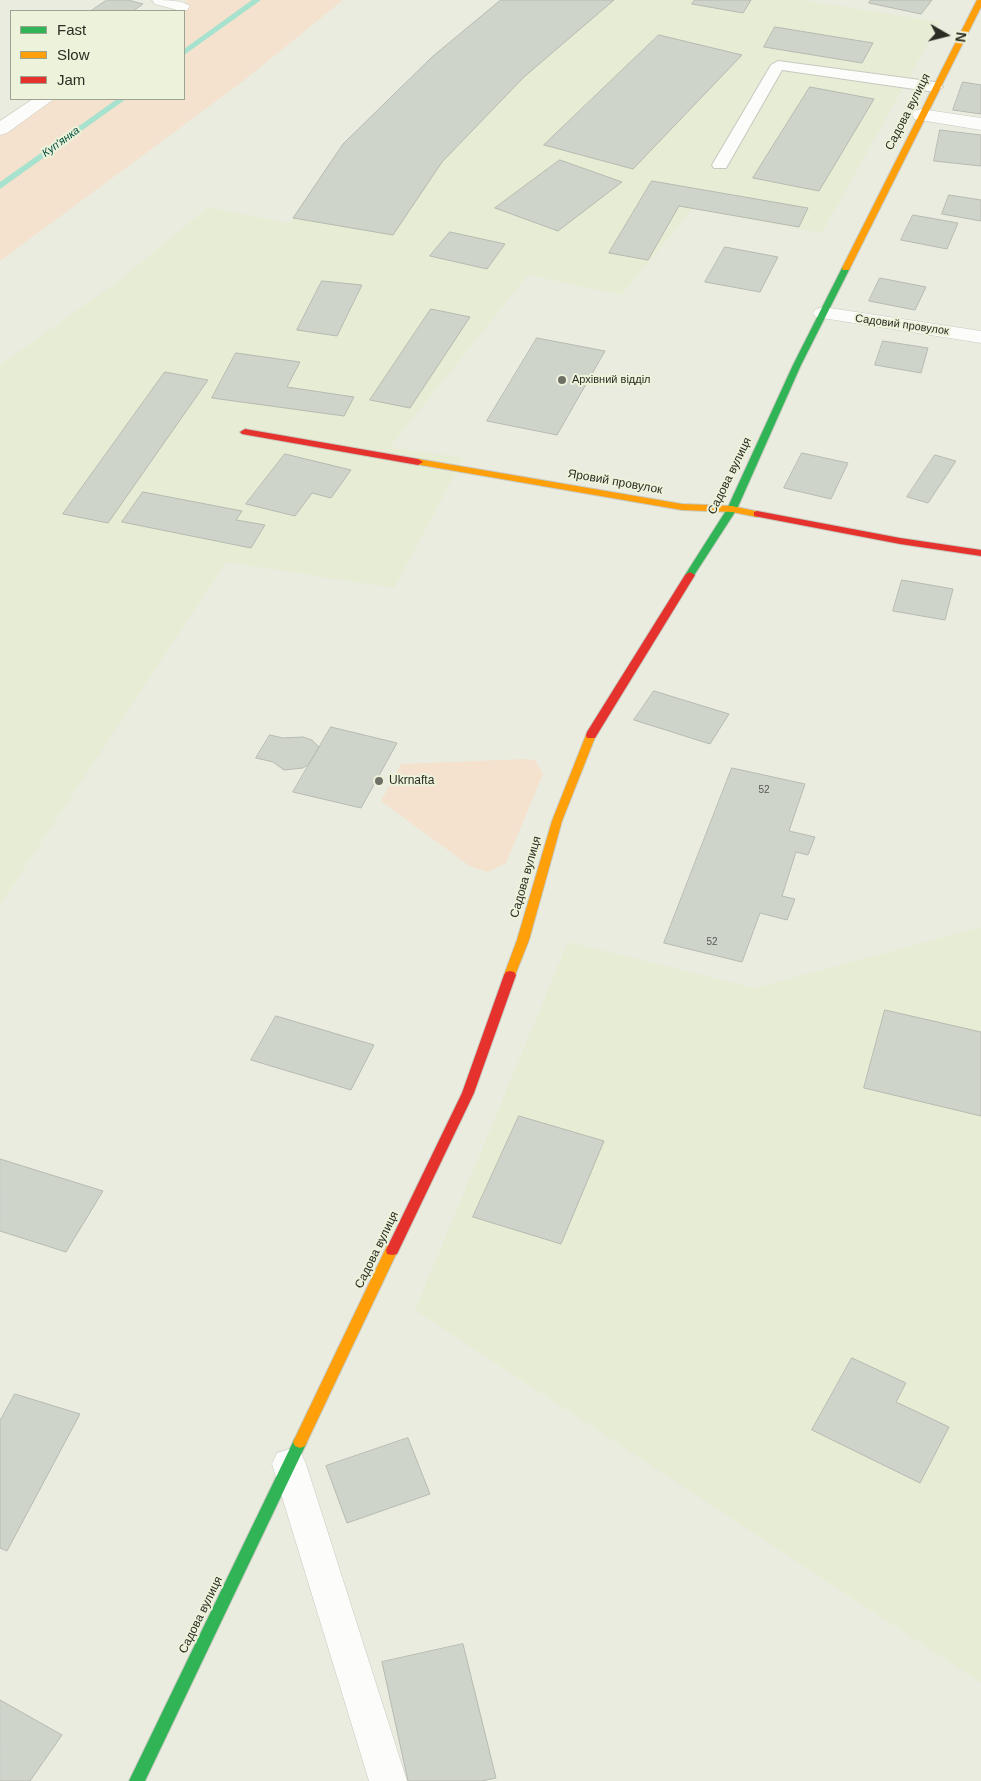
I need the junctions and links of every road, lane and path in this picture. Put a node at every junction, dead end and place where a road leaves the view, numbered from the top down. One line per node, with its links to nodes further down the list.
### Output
1 (161, 0): 3 (street)
2 (981, 0): 4 (street, Садова вулиця)
3 (182, 6)
4 (935, 87): 6 (street, Садова вулиця); 9 (lane)
5 (44, 100): 8 (street)
6 (921, 115): 7 (street); 10 (street, Садова вулиця)
7 (981, 124)
8 (0, 129)
9 (720, 165)
10 (823, 313): 11 (street, Садовий провулок); 13 (street, Садова вулиця)
11 (981, 336)
12 (245, 432): 13 (street, Яровий провулок)
13 (732, 509): 14 (street, Яровий провулок); 15 (street, Садова вулиця)
14 (981, 553)
15 (289, 1464): 16 (street, Садова вулиця); 17 (street)
16 (136, 1781)
17 (388, 1781)

